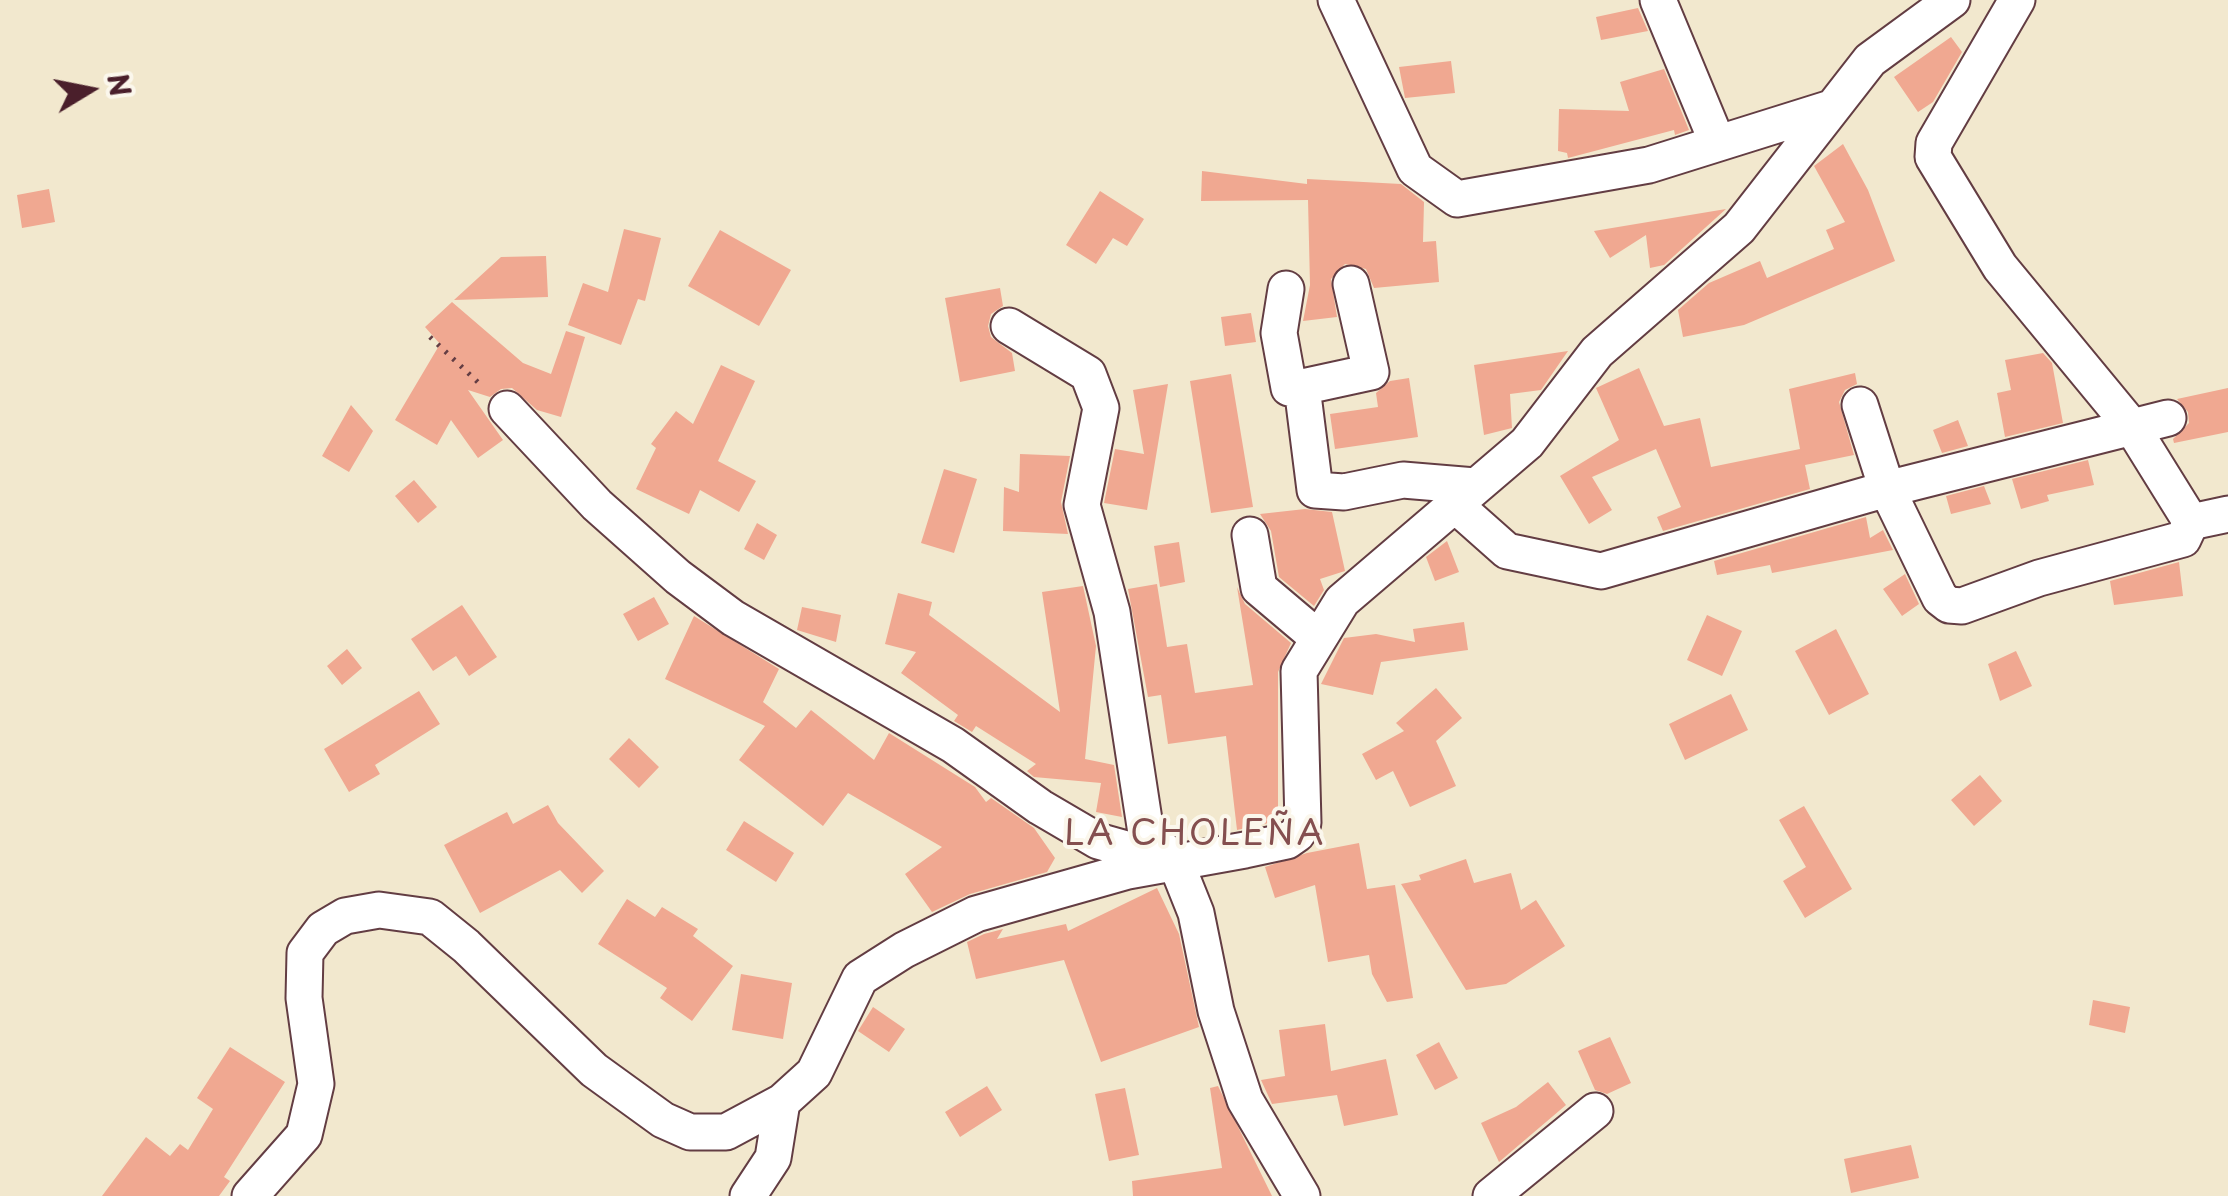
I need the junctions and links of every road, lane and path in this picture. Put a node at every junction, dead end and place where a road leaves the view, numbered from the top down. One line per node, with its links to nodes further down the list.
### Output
1 (1336, 0): 6 (street)
2 (1658, 0): 6 (street)
3 (1952, 0): 5 (street)
4 (2017, 0): 15 (street)
5 (1831, 108): 6 (street); 17 (street)
6 (1717, 142)
7 (1351, 284): 11 (street)
8 (1286, 289): 11 (street)
9 (1010, 326): 22 (street)
10 (430, 337): 13 (path)
11 (1302, 386): 17 (street)
12 (1860, 406): 16 (street)
13 (507, 409): 22 (street)
14 (2168, 418): 15 (street)
15 (2132, 427): 16 (street); 19 (street)
16 (1888, 490): 17 (street); 19 (street)
17 (1464, 495): 21 (street)
18 (2228, 514): 19 (street)
19 (2190, 522)
20 (1250, 534): 21 (street)
21 (1317, 637): 22 (street)
22 (1176, 862): 23 (street); 27 (street)
23 (782, 1102): 25 (street); 26 (street)
24 (1594, 1111): 28 (street)
25 (250, 1196)
26 (748, 1196)
27 (1302, 1196)
28 (1491, 1196)

